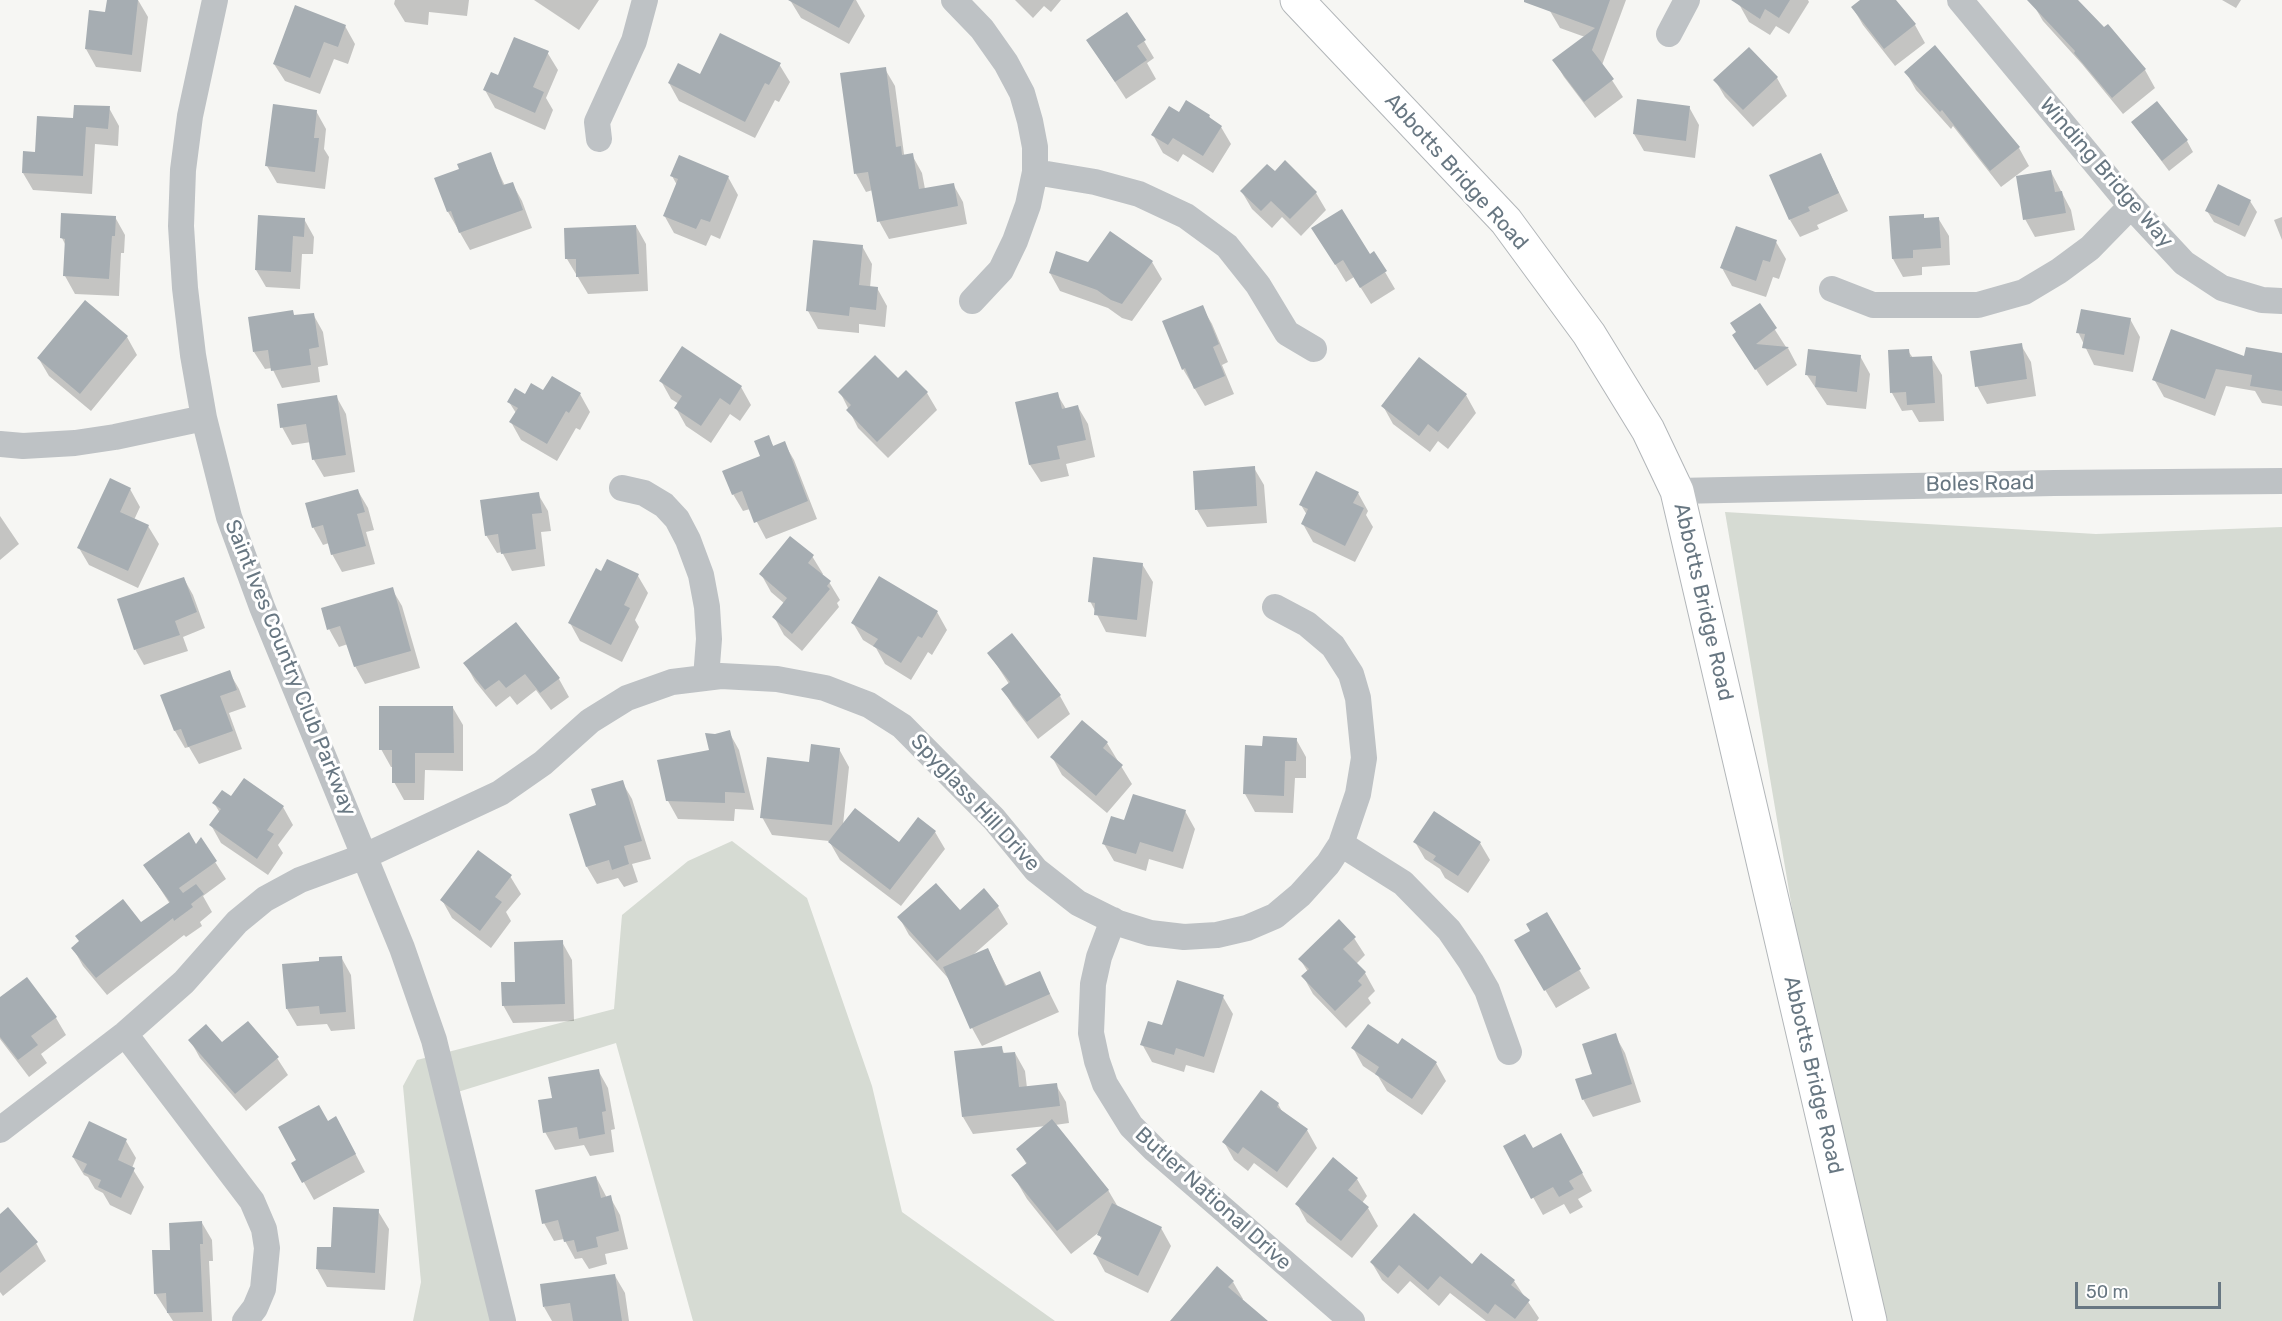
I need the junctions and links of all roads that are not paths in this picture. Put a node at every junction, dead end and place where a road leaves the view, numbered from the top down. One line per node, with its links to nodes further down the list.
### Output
1 (215, 0): 15 (street, Saint Ives Country Club Parkway)
2 (645, 0): 8 (street)
3 (954, 0): 9 (street)
4 (1297, 0): 19 (main road, Abbotts Bridge Road)
5 (1687, 0): 7 (street)
6 (1960, 0): 10 (street, Winding Bridge Way)
7 (1669, 34)
8 (599, 139)
9 (1035, 172): 12 (street); 14 (street)
10 (2131, 206): 11 (street); 13 (street, Winding Bridge Way)
11 (1832, 289)
12 (972, 301)
13 (2282, 301)
14 (1314, 349)
15 (204, 418): 16 (street); 23 (street, Saint Ives Country Club Parkway)
16 (0, 444)
17 (2282, 481): 19 (street, Boles Road)
18 (622, 488): 21 (street)
19 (1677, 491): 31 (main road, Abbotts Bridge Road)
20 (1275, 607): 22 (street, Spyglass Hill Drive)
21 (706, 678): 23 (street, Spyglass Hill Drive); 24 (street, Spyglass Hill Drive)
22 (1341, 844): 24 (street, Spyglass Hill Drive); 26 (street)
23 (365, 856): 25 (street, Spyglass Hill Drive); 29 (street, Saint Ives Country Club Parkway)
24 (1113, 920): 30 (street, Butler National Drive)
25 (125, 1034): 27 (street, Spyglass Hill Drive); 28 (street)
26 (1509, 1052)
27 (0, 1130)
28 (245, 1321)
29 (503, 1321)
30 (1352, 1321)
31 (1870, 1321)

